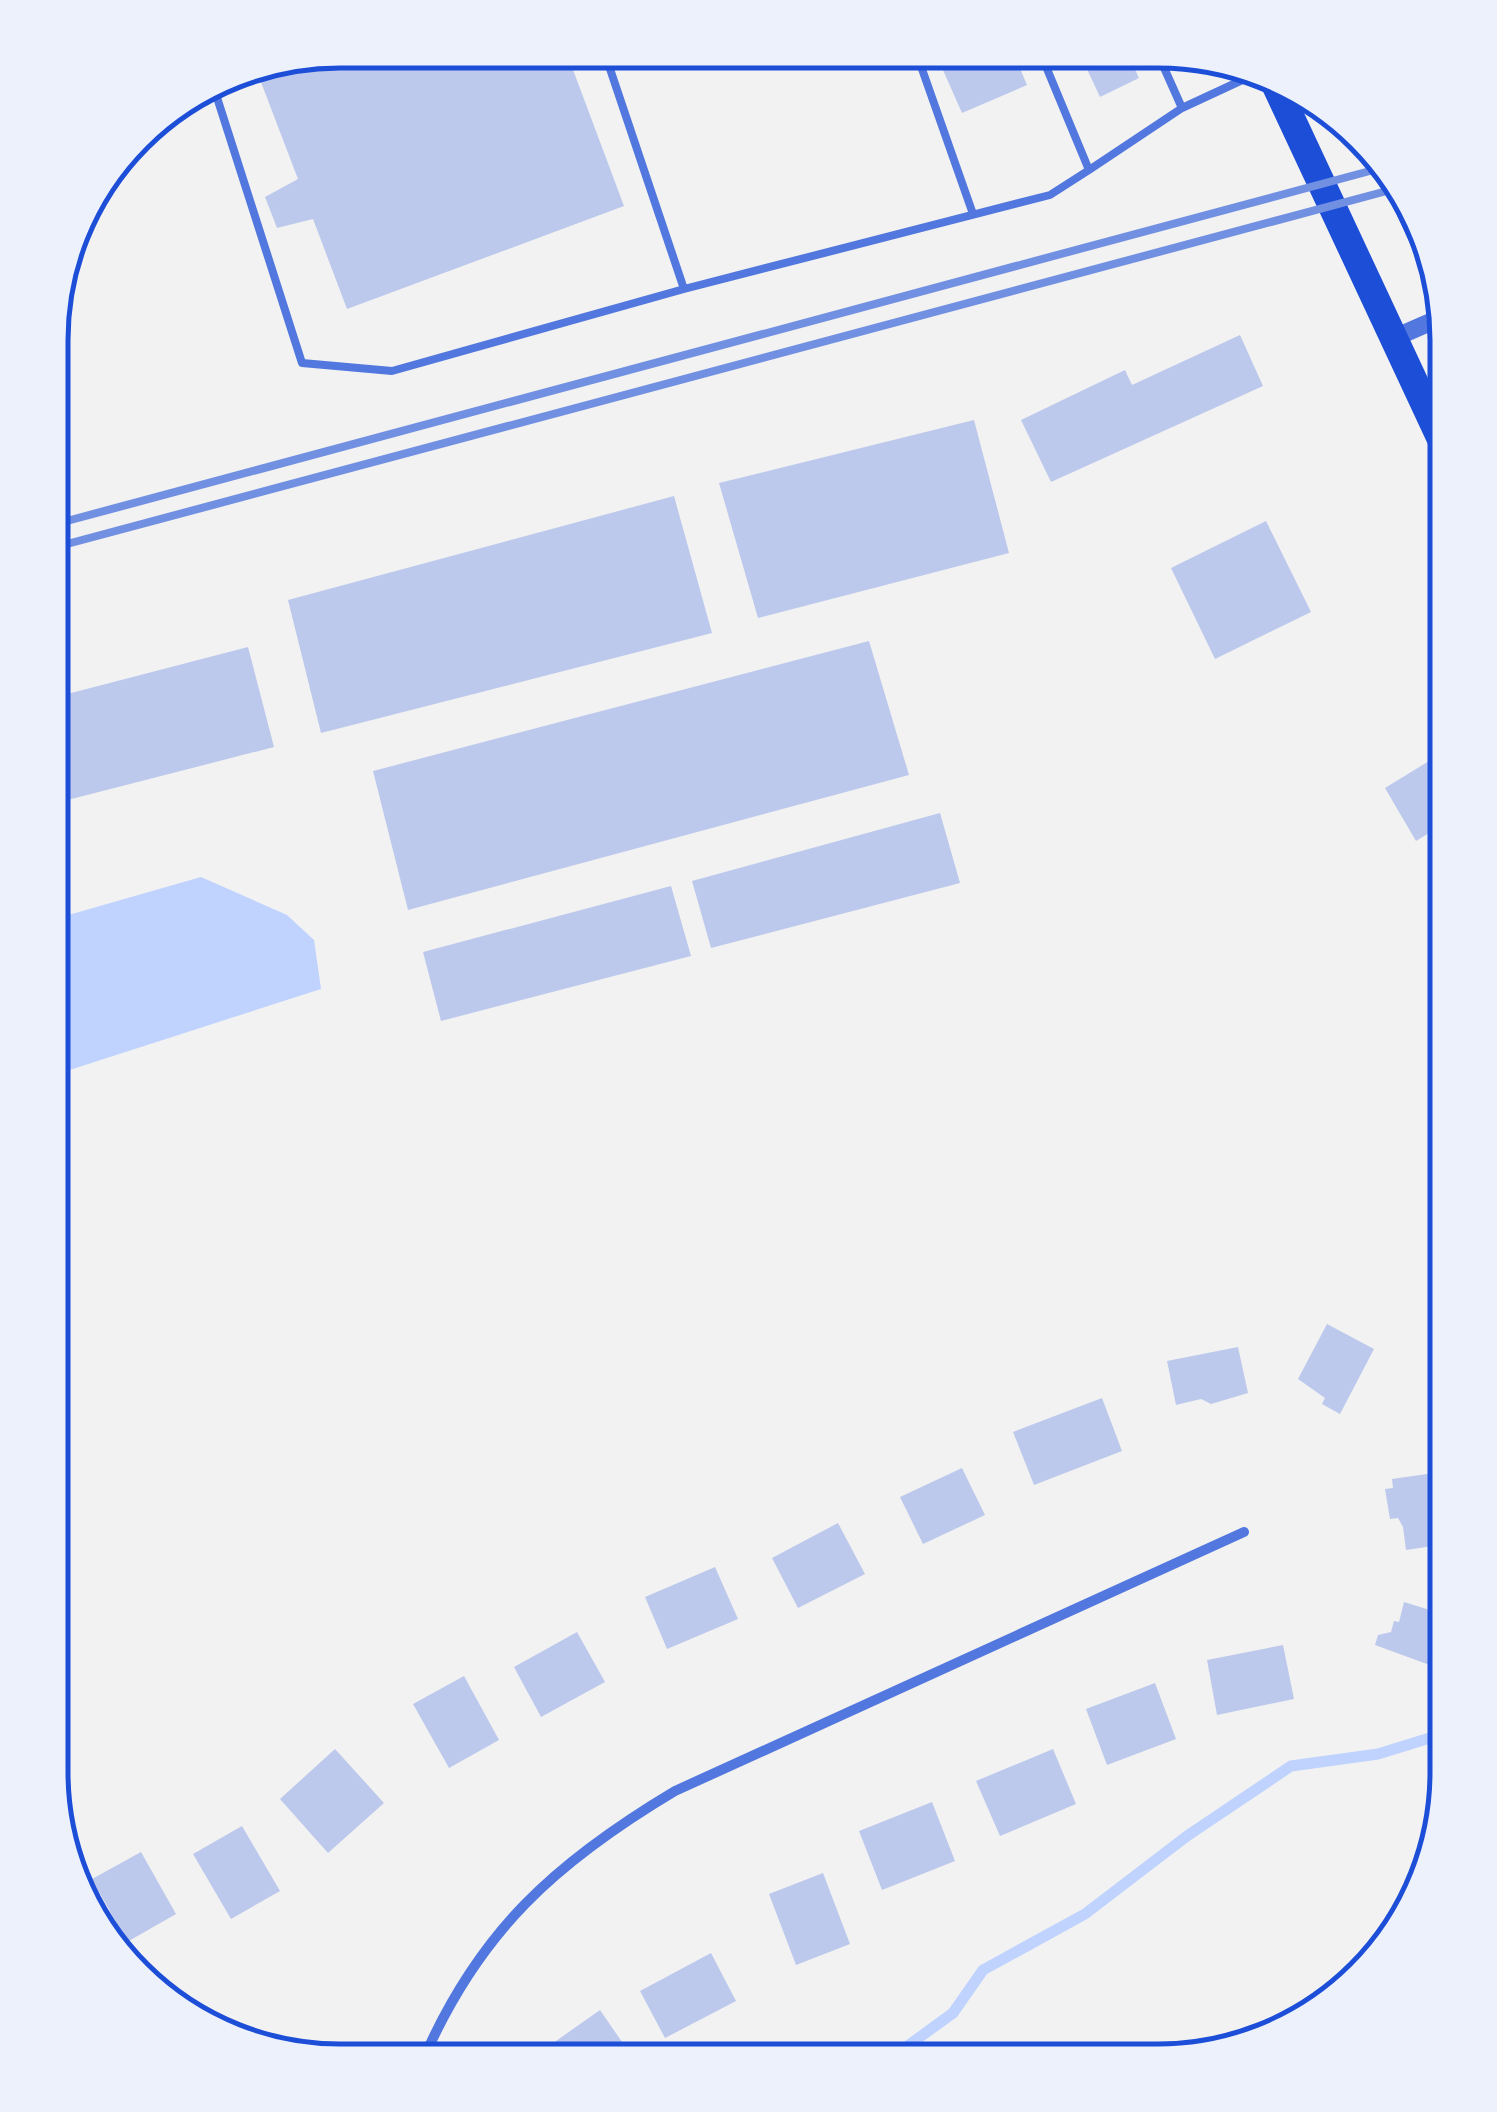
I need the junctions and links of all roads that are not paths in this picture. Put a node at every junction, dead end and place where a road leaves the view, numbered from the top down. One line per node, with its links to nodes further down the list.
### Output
1 (609, 67): 11 (lane)
2 (921, 67): 10 (lane)
3 (1046, 67): 9 (lane)
4 (1165, 68): 8 (lane)
5 (1240, 81): 8 (lane)
6 (217, 98): 11 (lane)
7 (1282, 98): 13 (highway)
8 (1182, 108): 9 (lane)
9 (1089, 170): 10 (lane)
10 (972, 214): 11 (lane)
11 (684, 289)
12 (1429, 323): 13 (street)
13 (1394, 338): 14 (highway)
14 (1430, 415)
15 (1244, 1532): 16 (street)
16 (430, 2044)

